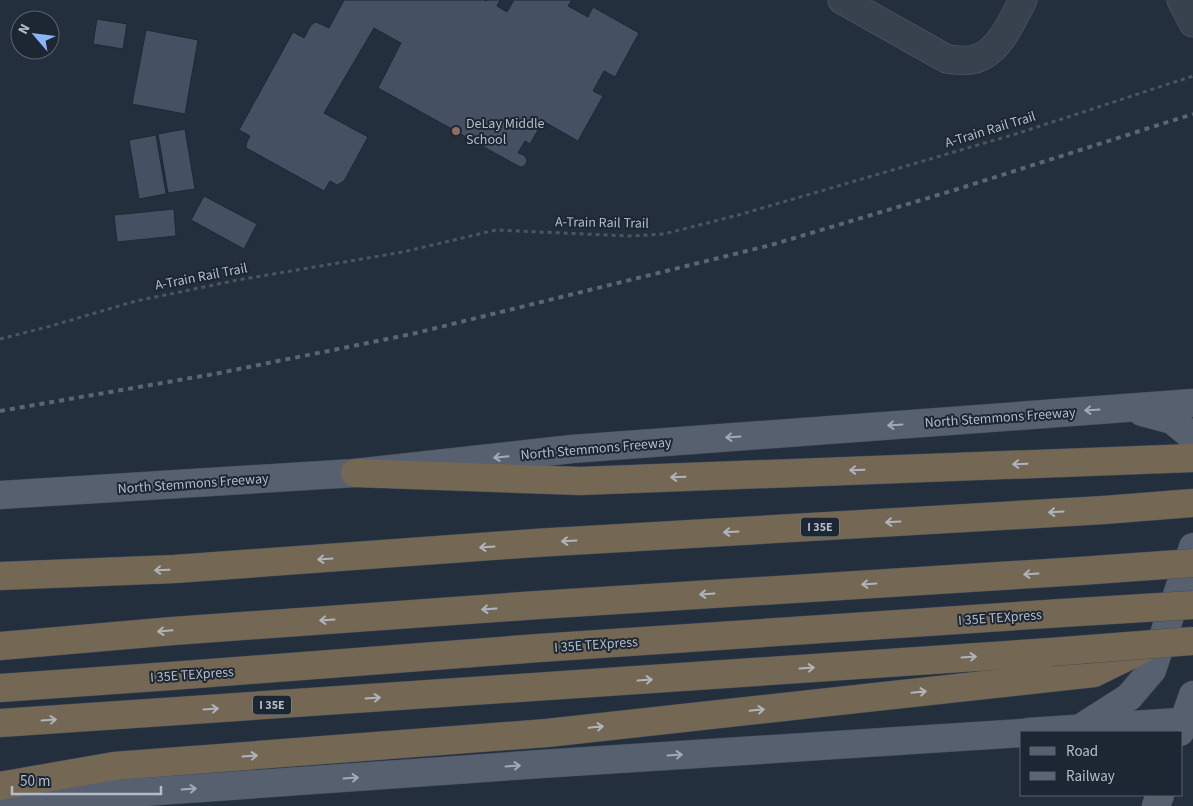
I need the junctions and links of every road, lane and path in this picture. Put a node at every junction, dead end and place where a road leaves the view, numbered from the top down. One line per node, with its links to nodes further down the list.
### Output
1 (842, 0): 2 (street)
2 (1023, 0)
3 (1181, 0): 4 (street)
4 (1193, 23)
5 (1193, 76): 6 (path, A-Train Rail Trail)
6 (0, 339)
7 (1193, 403): 8 (main road, North Stemmons Freeway)
8 (1128, 408): 9 (main road); 11 (main road, North Stemmons Freeway, one-way to 11)
9 (1193, 437)
10 (1193, 458): 11 (highway, one-way to 11)
11 (356, 473): 12 (main road, North Stemmons Freeway)
12 (0, 495)
13 (1193, 503): 16 (highway, I 35E, one-way to 16)
14 (1193, 547): 25 (main road)
15 (1193, 562): 20 (highway, one-way to 20, bridge)
16 (0, 576)
17 (1193, 605): 21 (highway, I 35E TEXpress, bridge)
18 (1193, 641): 19 (highway, I 35E, bridge)
19 (1154, 643): 23 (highway, I 35E, one-way to 19, bridge); 27 (highway, one-way to 19, bridge)
20 (0, 646)
21 (0, 688)
22 (1193, 695): 24 (main road)
23 (0, 723)
24 (1185, 725): 25 (main road)
25 (1082, 731)
26 (1020, 733): 28 (main road, one-way to 26)
27 (0, 786)
28 (0, 794)

